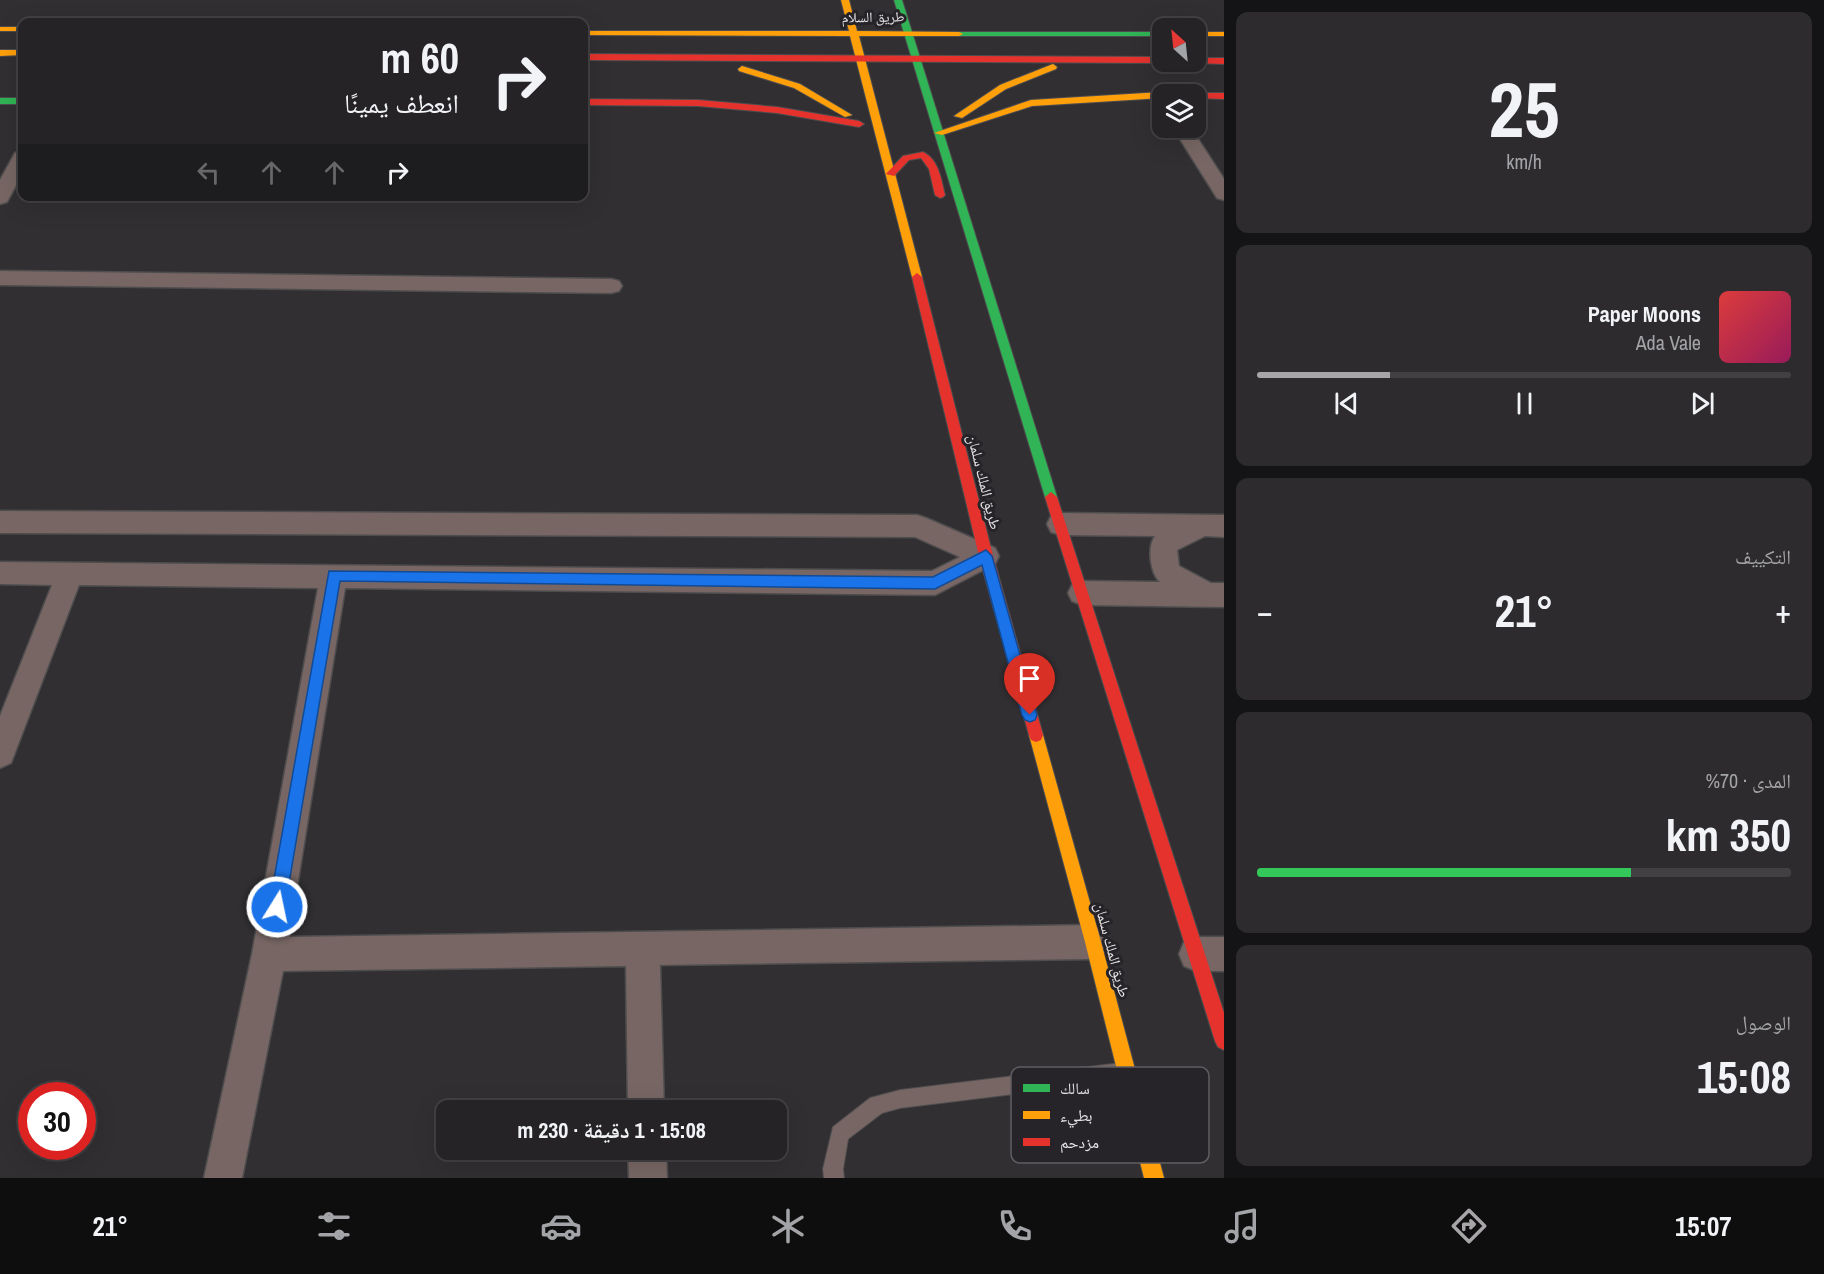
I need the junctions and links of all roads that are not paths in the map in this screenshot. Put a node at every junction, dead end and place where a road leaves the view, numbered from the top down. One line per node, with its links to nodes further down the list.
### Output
1 (845, 0): 7 (main road, طريق الملك سلمان)
2 (898, 0): 6 (main road)
3 (0, 29): 4 (main road)
4 (18, 29)
5 (588, 33): 7 (main road, طريق السلام)
6 (909, 33): 7 (main road, طريق السلام); 8 (main road, طريق السلام); 16 (main road)
7 (853, 34): 15 (main road, طريق الملك سلمان)
8 (1152, 34)
9 (1206, 34): 10 (main road)
10 (1224, 34)
11 (0, 52): 12 (main road)
12 (18, 53)
13 (588, 57): 14 (main road)
14 (687, 57): 15 (main road); 27 (main road)
15 (861, 58): 16 (main road); 30 (main road, طريق الملك سلمان)
16 (916, 58): 17 (main road); 28 (main road)
17 (1074, 59): 18 (main road); 28 (main road)
18 (1152, 60)
19 (1206, 61): 20 (main road)
20 (1224, 61)
21 (1206, 95): 23 (main road)
22 (1152, 96): 28 (main road)
23 (1224, 96)
24 (0, 101): 25 (main road)
25 (18, 101)
26 (588, 102): 27 (main road)
27 (859, 124): 30 (main road)
28 (939, 133): 35 (main road)
29 (1188, 138): 33 (street)
30 (884, 144): 32 (main road, طريق الملك سلمان)
31 (18, 164): 34 (street)
32 (891, 174): 35 (main road); 41 (main road, طريق الملك سلمان)
33 (1224, 194)
34 (0, 198)
35 (976, 254): 39 (main road)
36 (0, 278): 37 (street)
37 (611, 286)
38 (0, 522): 41 (street)
39 (1060, 524): 40 (street); 45 (main road)
40 (1214, 526): 46 (street)
41 (986, 556): 44 (street); 48 (main road, طريق الملك سلمان)
42 (71, 572): 43 (street); 44 (street); 47 (street)
43 (0, 573)
44 (334, 576): 50 (street)
45 (1082, 593): 46 (street); 51 (main road)
46 (1216, 595)
47 (0, 753)
48 (1093, 942): 49 (street); 53 (main road, طريق الملك سلمان)
49 (642, 949): 50 (street); 55 (street)
50 (269, 954): 58 (street)
51 (1210, 954): 52 (main road)
52 (1224, 1041)
53 (1125, 1067)
54 (1011, 1086): 60 (lane)
55 (646, 1100)
56 (647, 1160): 59 (street)
57 (1151, 1163): 61 (main road, طريق الملك سلمان)
58 (223, 1178)
59 (648, 1178)
60 (834, 1178)
61 (1155, 1178)

